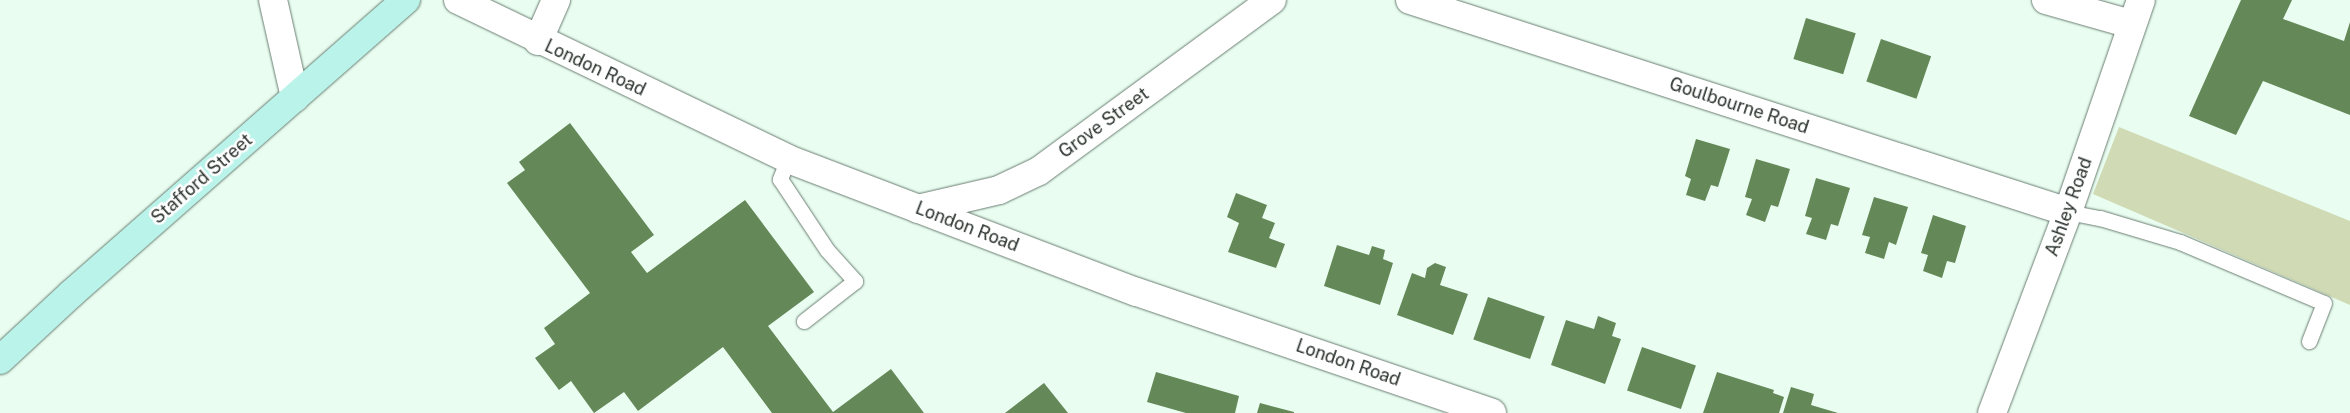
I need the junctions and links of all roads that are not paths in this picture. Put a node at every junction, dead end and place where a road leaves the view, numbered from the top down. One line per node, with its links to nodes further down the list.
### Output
1 (273, 0): 10 (street)
2 (406, 0): 10 (street, Stafford Street)
3 (458, 0): 9 (street, London Road)
4 (556, 0): 9 (street)
5 (1272, 0): 12 (street, Grove Street)
6 (1410, 0): 13 (street, Goulbourne Road)
7 (2046, 0): 8 (street)
8 (2136, 12): 13 (street, Ashley Road)
9 (538, 41): 11 (street, London Road)
10 (296, 98): 16 (street, Stafford Street)
11 (788, 159): 12 (street, London Road); 14 (lane)
12 (918, 209): 17 (street, London Road)
13 (2068, 212): 15 (lane); 18 (street, Ashley Road)
14 (804, 321)
15 (2309, 341)
16 (0, 360)
17 (1492, 413)
18 (1992, 413)

